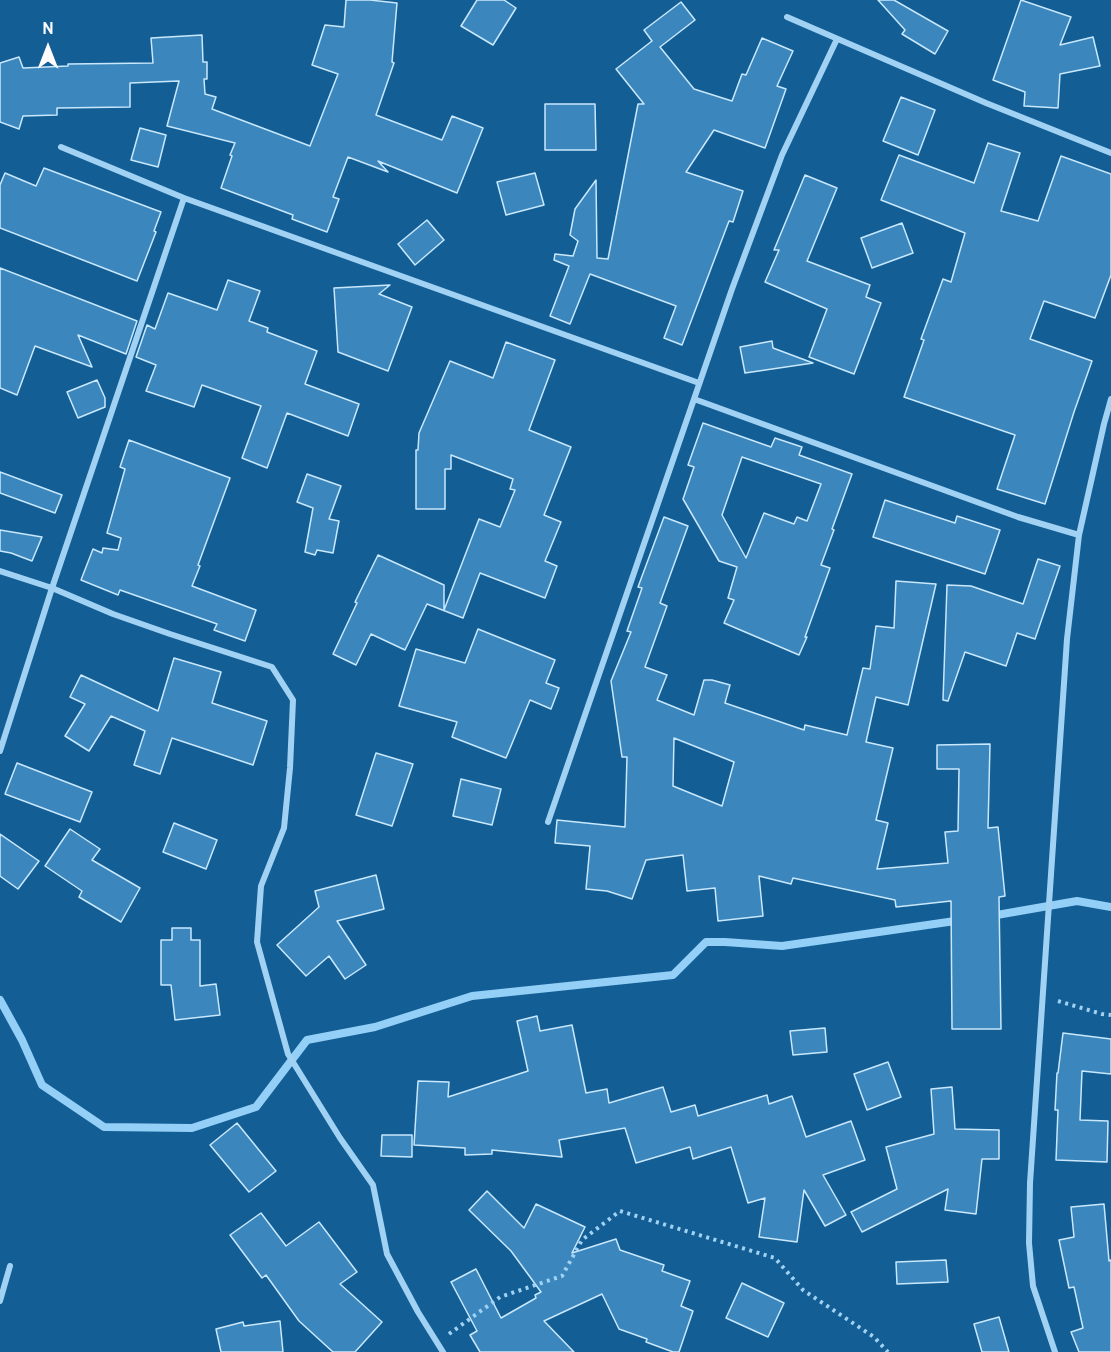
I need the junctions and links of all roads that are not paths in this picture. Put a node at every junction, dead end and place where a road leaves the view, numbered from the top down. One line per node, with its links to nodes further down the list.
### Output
1 (787, 17): 2 (street)
2 (837, 39): 4 (street); 6 (street)
3 (61, 147): 5 (street)
4 (1111, 153)
5 (184, 198): 6 (street); 11 (street)
6 (699, 383): 7 (street)
7 (694, 399): 9 (street); 13 (street)
8 (1111, 399): 9 (street)
9 (1079, 535): 17 (street)
10 (0, 571): 11 (street)
11 (52, 588): 12 (street); 16 (street)
12 (0, 751)
13 (548, 822)
14 (10, 1266): 15 (street)
15 (0, 1301)
16 (443, 1352)
17 (1055, 1352)

